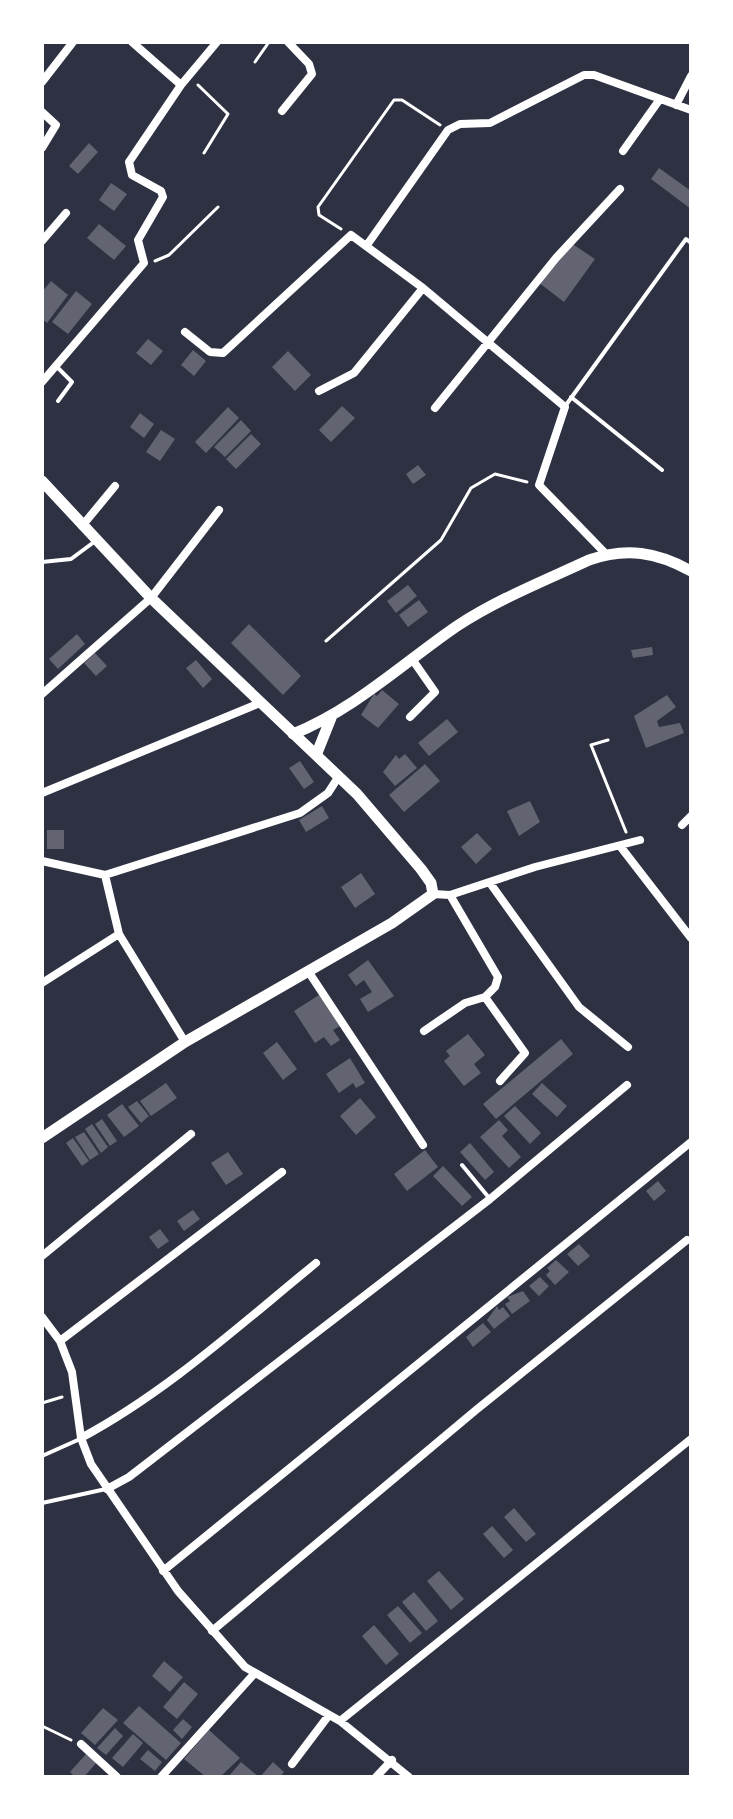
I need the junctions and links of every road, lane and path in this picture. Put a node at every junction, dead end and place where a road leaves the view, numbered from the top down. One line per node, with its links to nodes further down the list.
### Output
1 (73, 42): 9 (street)
2 (132, 42): 10 (street)
3 (216, 42): 7 (street)
4 (269, 42): 6 (path)
5 (288, 42): 14 (street)
6 (255, 62)
7 (189, 75): 10 (street); 19 (path)
8 (691, 76): 12 (street)
9 (42, 82)
10 (181, 85): 27 (street)
11 (660, 99): 12 (street); 16 (street); 18 (street)
12 (676, 105): 13 (street)
13 (691, 110)
14 (282, 111)
15 (42, 112): 17 (street)
16 (448, 130): 23 (path); 26 (street)
17 (42, 148)
18 (623, 151)
19 (204, 153)
20 (620, 189): 30 (street)
21 (218, 207): 27 (path)
22 (66, 213): 24 (street)
23 (351, 235): 26 (street); 29 (street)
24 (42, 241)
25 (691, 243): 34 (lane)
26 (367, 245): 28 (street)
27 (144, 263): 31 (street)
28 (423, 288): 30 (street); 33 (street)
29 (185, 332)
30 (487, 342): 36 (street); 37 (street)
31 (55, 366): 32 (street); 35 (lane)
32 (42, 382)
33 (319, 391)
34 (571, 397): 36 (lane); 38 (lane)
35 (58, 401)
36 (565, 407): 39 (street)
37 (435, 408)
38 (662, 470)
39 (539, 485): 45 (street); 49 (path)
40 (115, 486): 43 (street)
41 (44, 487): 43 (street)
42 (219, 510): 48 (street)
43 (82, 526): 44 (street)
44 (96, 541): 46 (lane); 48 (street)
45 (606, 554): 47 (street); 50 (street)
46 (42, 562)
47 (691, 571)
48 (151, 598): 51 (street); 52 (street)
49 (326, 641)
50 (412, 659): 53 (street); 54 (street)
51 (42, 694)
52 (260, 703): 55 (street); 59 (street)
53 (410, 717)
54 (331, 718): 55 (street); 57 (street)
55 (293, 734): 57 (street)
56 (608, 740): 62 (path)
57 (317, 753): 58 (street)
58 (341, 778): 65 (street); 67 (street)
59 (42, 793)
60 (691, 816): 61 (street)
61 (682, 825)
62 (635, 842): 63 (street)
63 (620, 846): 66 (street); 70 (street)
64 (42, 861): 65 (street)
65 (105, 875): 69 (street)
66 (490, 883): 68 (street); 76 (street)
67 (433, 894): 68 (street); 71 (street)
68 (450, 895): 73 (street)
69 (119, 934): 72 (street); 75 (street)
70 (691, 938)
71 (308, 971): 75 (street); 82 (street)
72 (42, 983)
73 (485, 997): 74 (street); 77 (street)
74 (424, 1031)
75 (185, 1042): 80 (street)
76 (628, 1047)
77 (500, 1081)
78 (627, 1085): 85 (street)
79 (191, 1134): 87 (street)
80 (42, 1138)
81 (691, 1142): 98 (street)
82 (423, 1145)
83 (462, 1165): 85 (lane)
84 (282, 1172): 90 (street)
85 (490, 1199): 96 (street)
86 (687, 1240): 99 (street)
87 (42, 1256)
88 (316, 1263): 93 (street)
89 (42, 1317): 90 (street)
90 (60, 1341): 91 (street)
91 (77, 1393): 92 (path); 93 (street)
92 (42, 1403)
93 (81, 1438): 95 (lane); 96 (street)
94 (691, 1439): 102 (street)
95 (42, 1456)
96 (107, 1489): 97 (lane); 98 (street)
97 (42, 1503)
98 (163, 1571): 99 (street)
99 (212, 1631): 100 (street)
100 (255, 1673): 101 (street); 108 (street)
101 (329, 1715): 102 (street); 106 (street)
102 (340, 1721): 105 (street)
103 (42, 1726): 104 (path)
104 (81, 1744): 107 (street)
105 (392, 1760): 109 (street); 110 (street)
106 (292, 1764)
107 (117, 1777)
108 (161, 1777)
109 (376, 1777)
110 (409, 1777)

